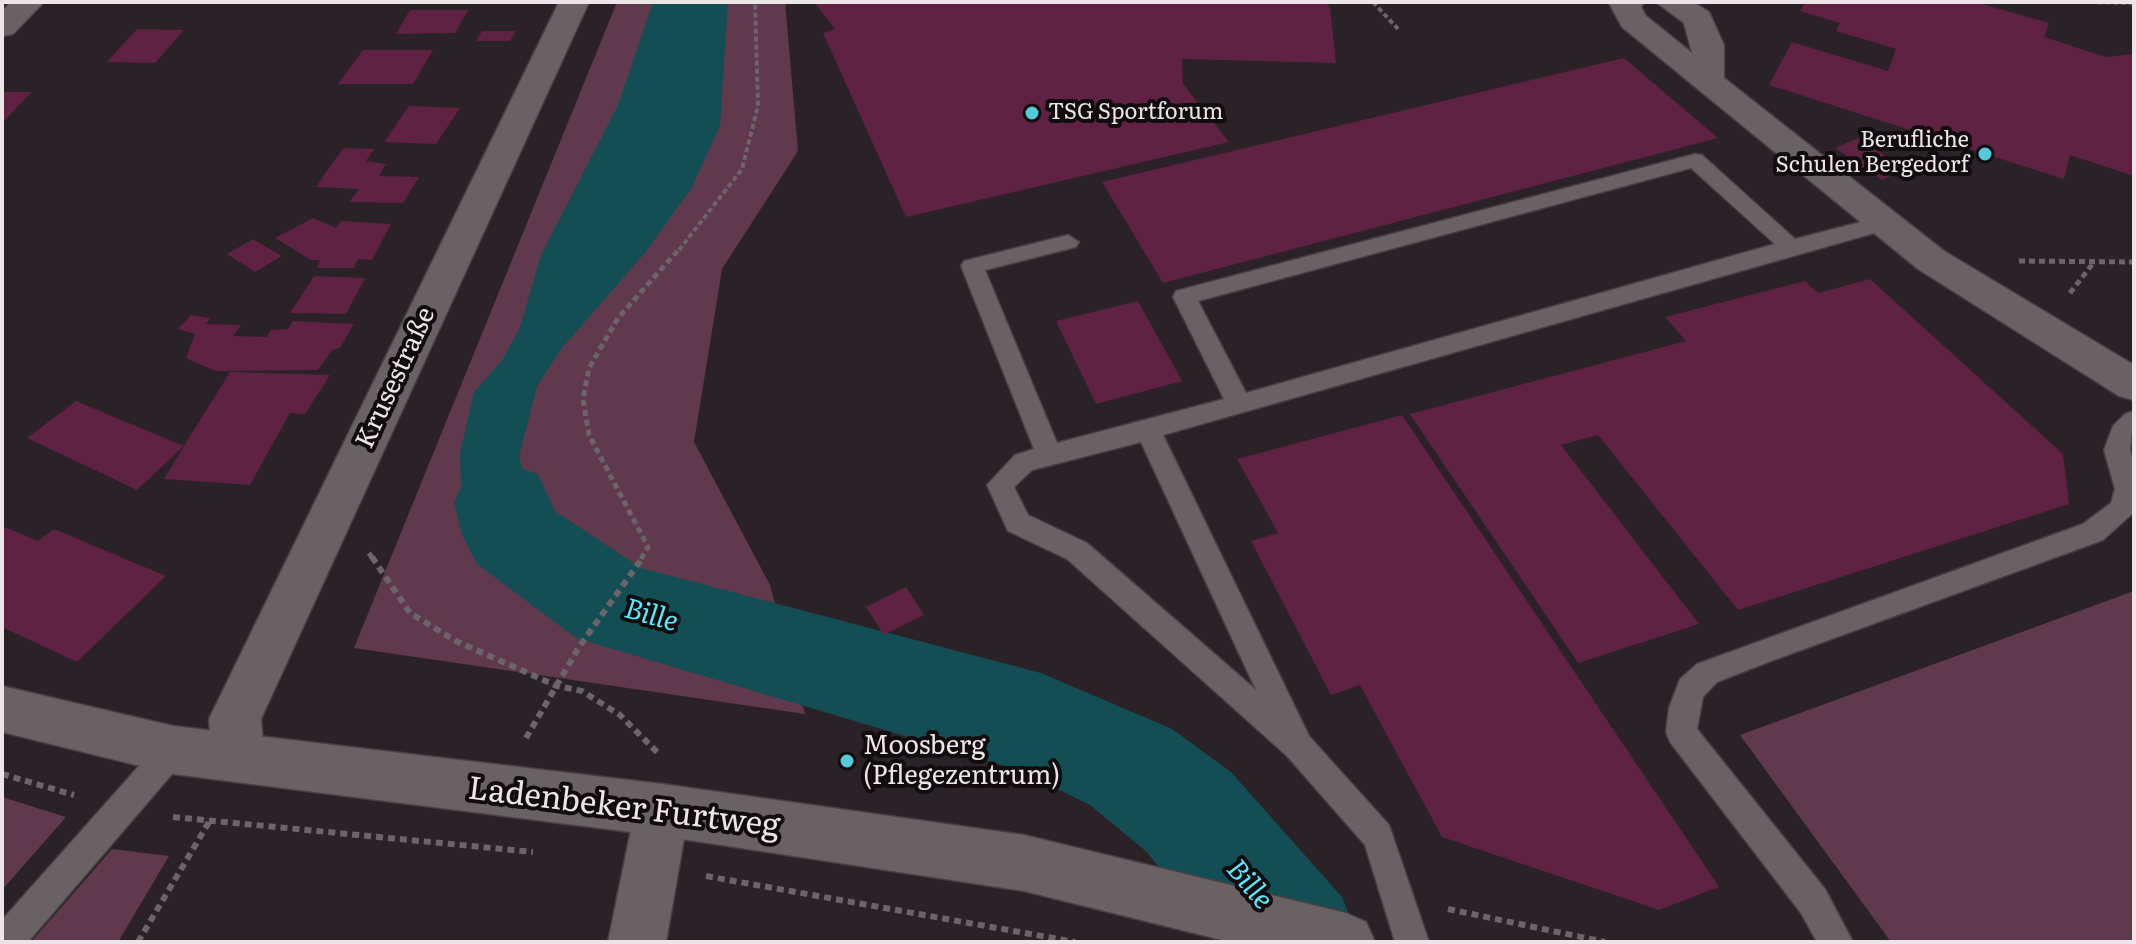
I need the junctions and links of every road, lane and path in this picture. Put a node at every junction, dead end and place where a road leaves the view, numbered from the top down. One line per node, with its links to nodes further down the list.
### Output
1 (29, 2): 9 (street)
2 (574, 2): 22 (street, Krusestraße)
3 (755, 2): 23 (path)
4 (1373, 2): 10 (path)
5 (1629, 2): 11 (street)
6 (1671, 2): 11 (street)
7 (2089, 2): 8 (path)
8 (2134, 3)
9 (2, 27)
10 (1398, 29)
11 (1708, 82): 12 (street)
12 (1884, 223): 14 (lane); 15 (street)
13 (1068, 242): 21 (lane)
14 (1791, 247): 18 (lane); 18 (lane)
15 (1931, 260): 16 (path); 17 (street)
16 (2134, 262)
17 (2134, 385)
18 (1239, 404): 20 (lane)
19 (2134, 421): 43 (lane)
20 (1148, 430): 21 (lane); 25 (lane)
21 (1049, 455): 25 (lane)
22 (338, 500): 23 (path); 28 (street, Krusestraße)
23 (557, 686): 27 (path); 30 (path)
24 (2, 709): 26 (street, Ladenbeker Furtweg)
25 (1298, 746): 36 (lane)
26 (173, 750): 28 (street, Ladenbeker Furtweg); 31 (lane)
27 (661, 756)
28 (238, 757): 30 (street, Ladenbeker Furtweg)
29 (2, 774): 31 (path)
30 (495, 791): 32 (street, Ladenbeker Furtweg)
31 (121, 809): 33 (path); 37 (lane)
32 (662, 810): 35 (street); 41 (street, Ladenbeker Furtweg)
33 (209, 822): 34 (path); 38 (path)
34 (542, 853)
35 (654, 866): 39 (street); 40 (path)
36 (1408, 930): 42 (path)
37 (5, 942)
38 (138, 942)
39 (637, 942)
40 (1075, 942)
41 (1346, 942)
42 (1605, 942)
43 (1836, 942)

